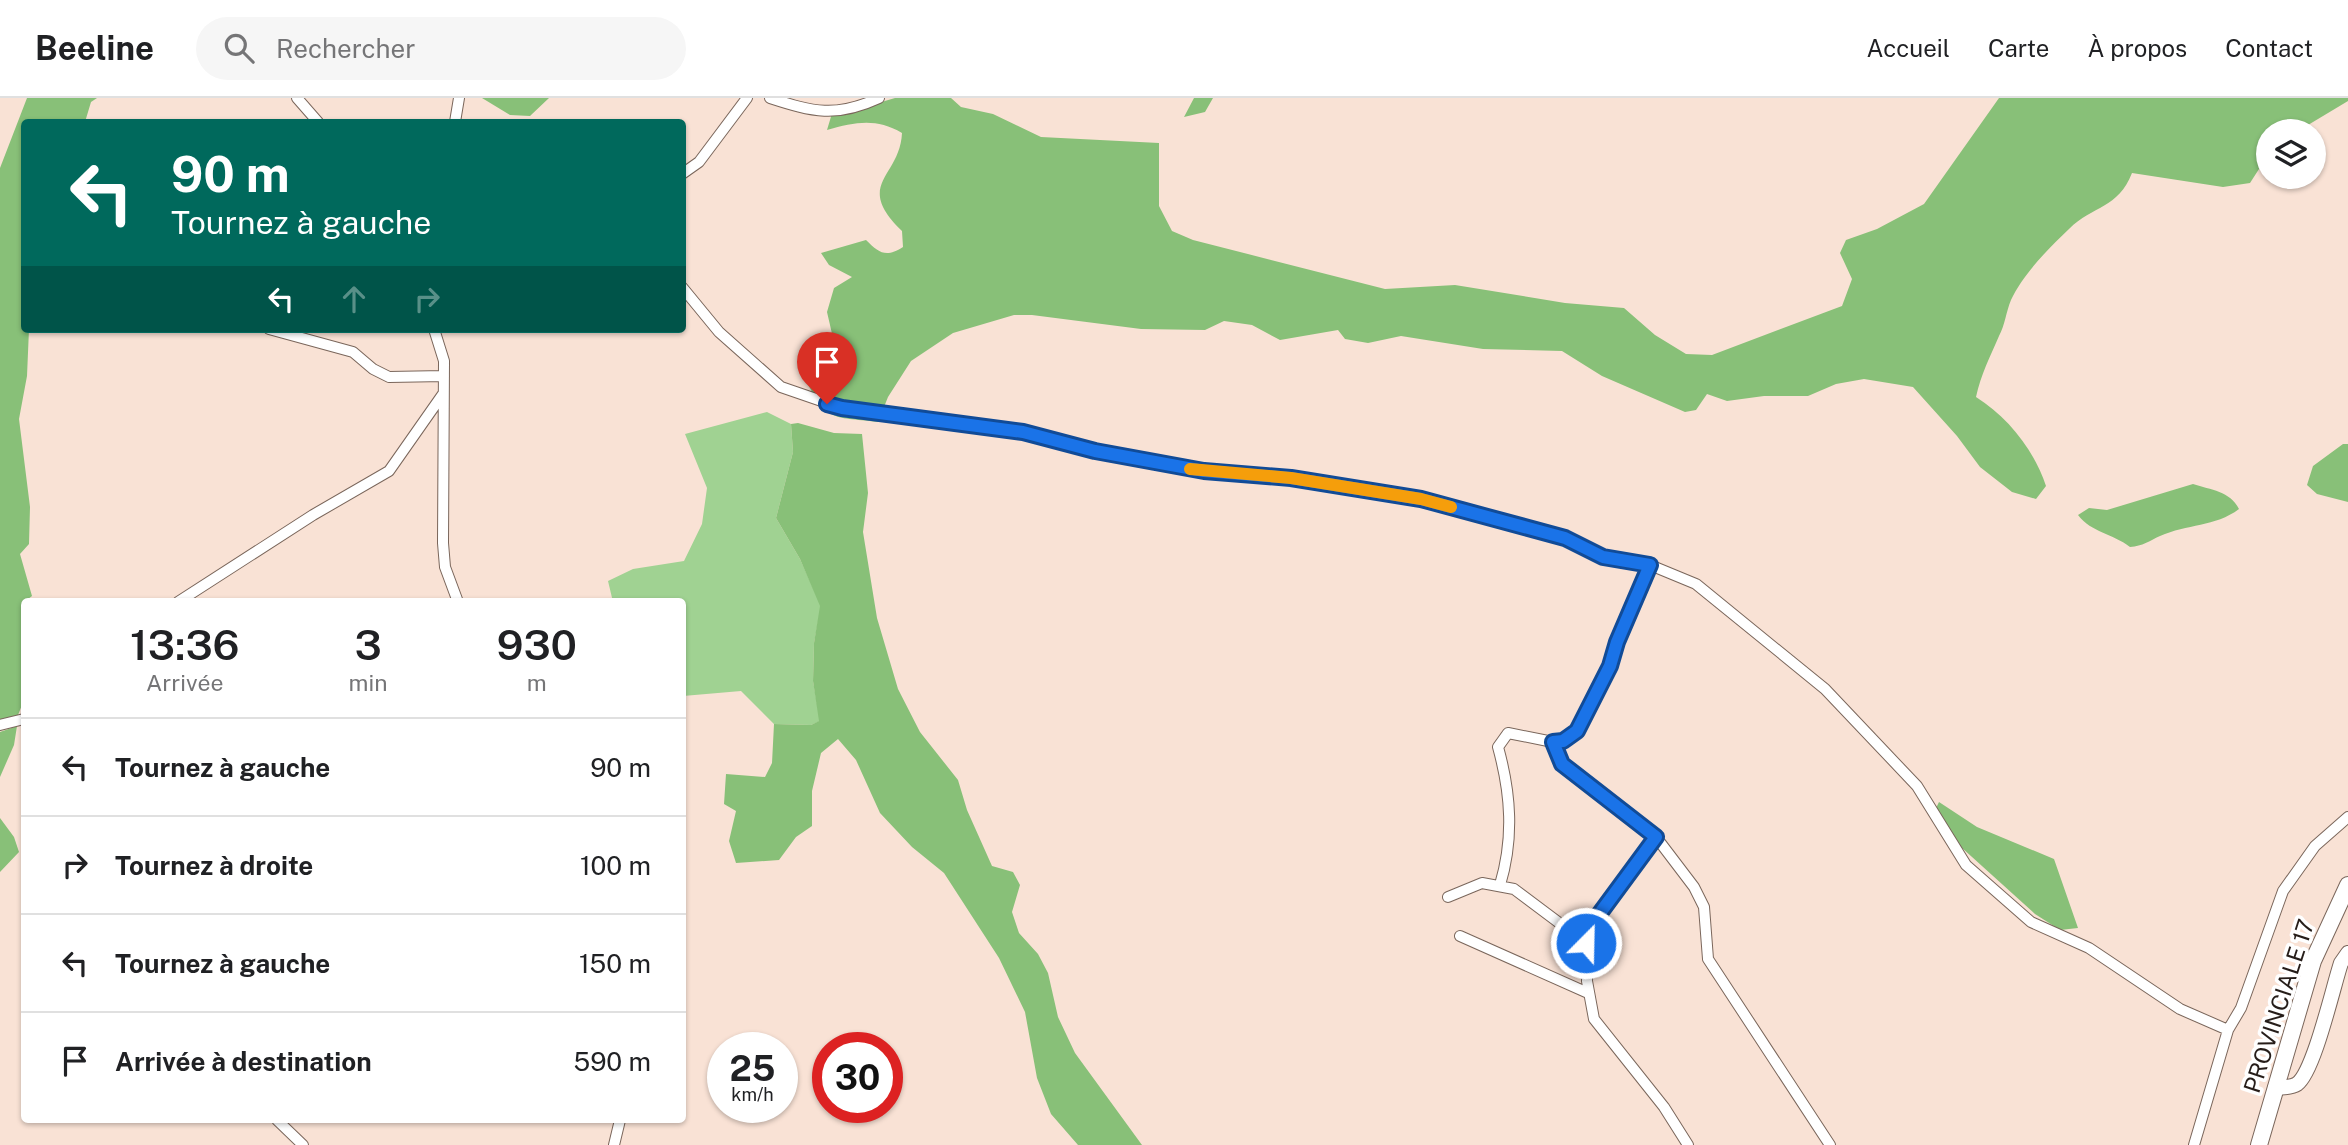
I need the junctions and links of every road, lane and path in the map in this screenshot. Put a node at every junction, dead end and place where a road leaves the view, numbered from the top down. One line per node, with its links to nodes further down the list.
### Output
1 (297, 98): 6 (street)
2 (459, 98): 7 (street)
3 (747, 98): 8 (street)
4 (770, 98): 5 (street)
5 (879, 98)
6 (315, 119)
7 (456, 119)
8 (686, 171)
9 (686, 292): 14 (street)
10 (284, 333): 12 (street)
11 (435, 333): 12 (street)
12 (444, 376): 13 (street)
13 (443, 394): 15 (street); 16 (street)
14 (1650, 565): 19 (street); 29 (street)
15 (184, 598)
16 (457, 598)
17 (21, 720): 18 (street)
18 (0, 725)
19 (1553, 742): 21 (street); 23 (street)
20 (2348, 817): 29 (street)
21 (1656, 837): 26 (street); 36 (street)
22 (2348, 884): 30 (main road, PROVINCIALE 17)
23 (1500, 885): 24 (street); 26 (street)
24 (1448, 897)
25 (1460, 936): 28 (street)
26 (1586, 943): 28 (street)
27 (2348, 953): 30 (street)
28 (1588, 993): 35 (street)
29 (2228, 1030): 37 (street)
30 (2276, 1088): 38 (main road, PROVINCIALE 17)
31 (280, 1123): 33 (street)
32 (619, 1123): 34 (street)
33 (303, 1145)
34 (614, 1145)
35 (1688, 1145)
36 (1830, 1145)
37 (2194, 1145)
38 (2259, 1145)

